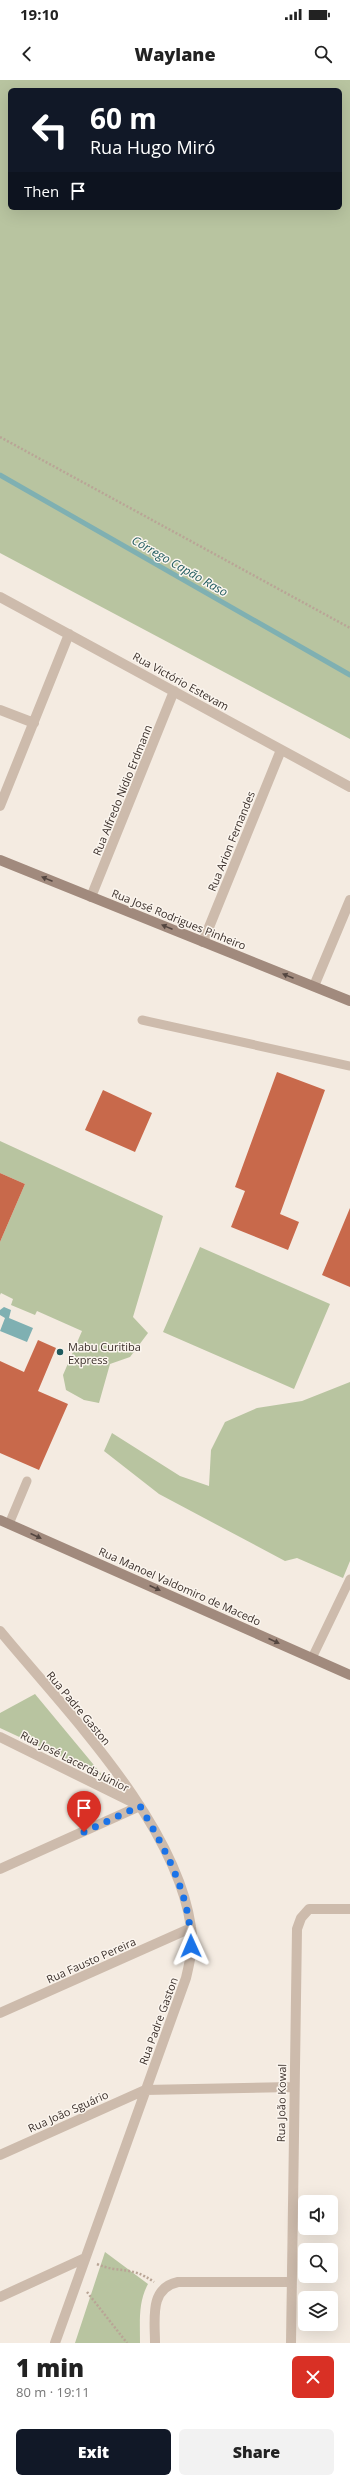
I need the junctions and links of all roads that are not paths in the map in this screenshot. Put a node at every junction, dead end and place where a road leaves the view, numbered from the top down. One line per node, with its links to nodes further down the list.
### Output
1 (0, 597): 2 (street, Rua Victório Estevam)
2 (69, 634): 3 (street, Rua Victório Estevam); 5 (street)
3 (174, 692): 6 (street, Rua Victório Estevam); 10 (street, Rua Alfredo Nídio Erdmann)
4 (0, 710): 5 (street)
5 (34, 723): 8 (street)
6 (281, 750): 7 (street, Rua Victório Estevam); 12 (street, Rua Arion Fernandes)
7 (350, 788)
8 (0, 806)
9 (0, 860): 10 (main road, Rua José Rodrigues Pinheiro, one-way to 9)
10 (91, 897): 12 (main road, Rua José Rodrigues Pinheiro, one-way to 10)
11 (350, 900): 13 (street)
12 (203, 942): 13 (main road, Rua José Rodrigues Pinheiro, one-way to 12)
13 (314, 986): 14 (main road, Rua José Rodrigues Pinheiro)
14 (350, 1001)
15 (142, 1020): 16 (lane)
16 (350, 1066)
17 (27, 1481): 18 (lane)
18 (5, 1522): 21 (main road, Rua Manoel Valdomiro de Macedo, one-way to 21)
19 (350, 1579): 21 (lane)
20 (0, 1631): 24 (street, Rua Padre Gaston)
21 (312, 1658): 22 (main road, Rua Manoel Valdomiro de Macedo)
22 (350, 1675)
23 (0, 1737): 24 (street, Rua José Lacerda Júnior)
24 (140, 1806): 25 (street); 27 (street, Rua Padre Gaston)
25 (0, 1869)
26 (350, 1909): 29 (street, Rua João Kowal)
27 (191, 1928): 28 (street, Rua Fausto Pereira); 30 (street, Rua Padre Gaston)
28 (0, 2013)
29 (293, 2087): 30 (street); 33 (street, Rua João Kowal)
30 (145, 2090): 31 (street, Rua João Sguário); 32 (street, Rua Padre Gaston)
31 (0, 2155)
32 (85, 2258): 34 (street); 35 (street, Rua Padre Gaston)
33 (291, 2282): 36 (street); 37 (street, Rua João Kowal)
34 (0, 2296)
35 (55, 2343)
36 (155, 2343)
37 (291, 2343)

